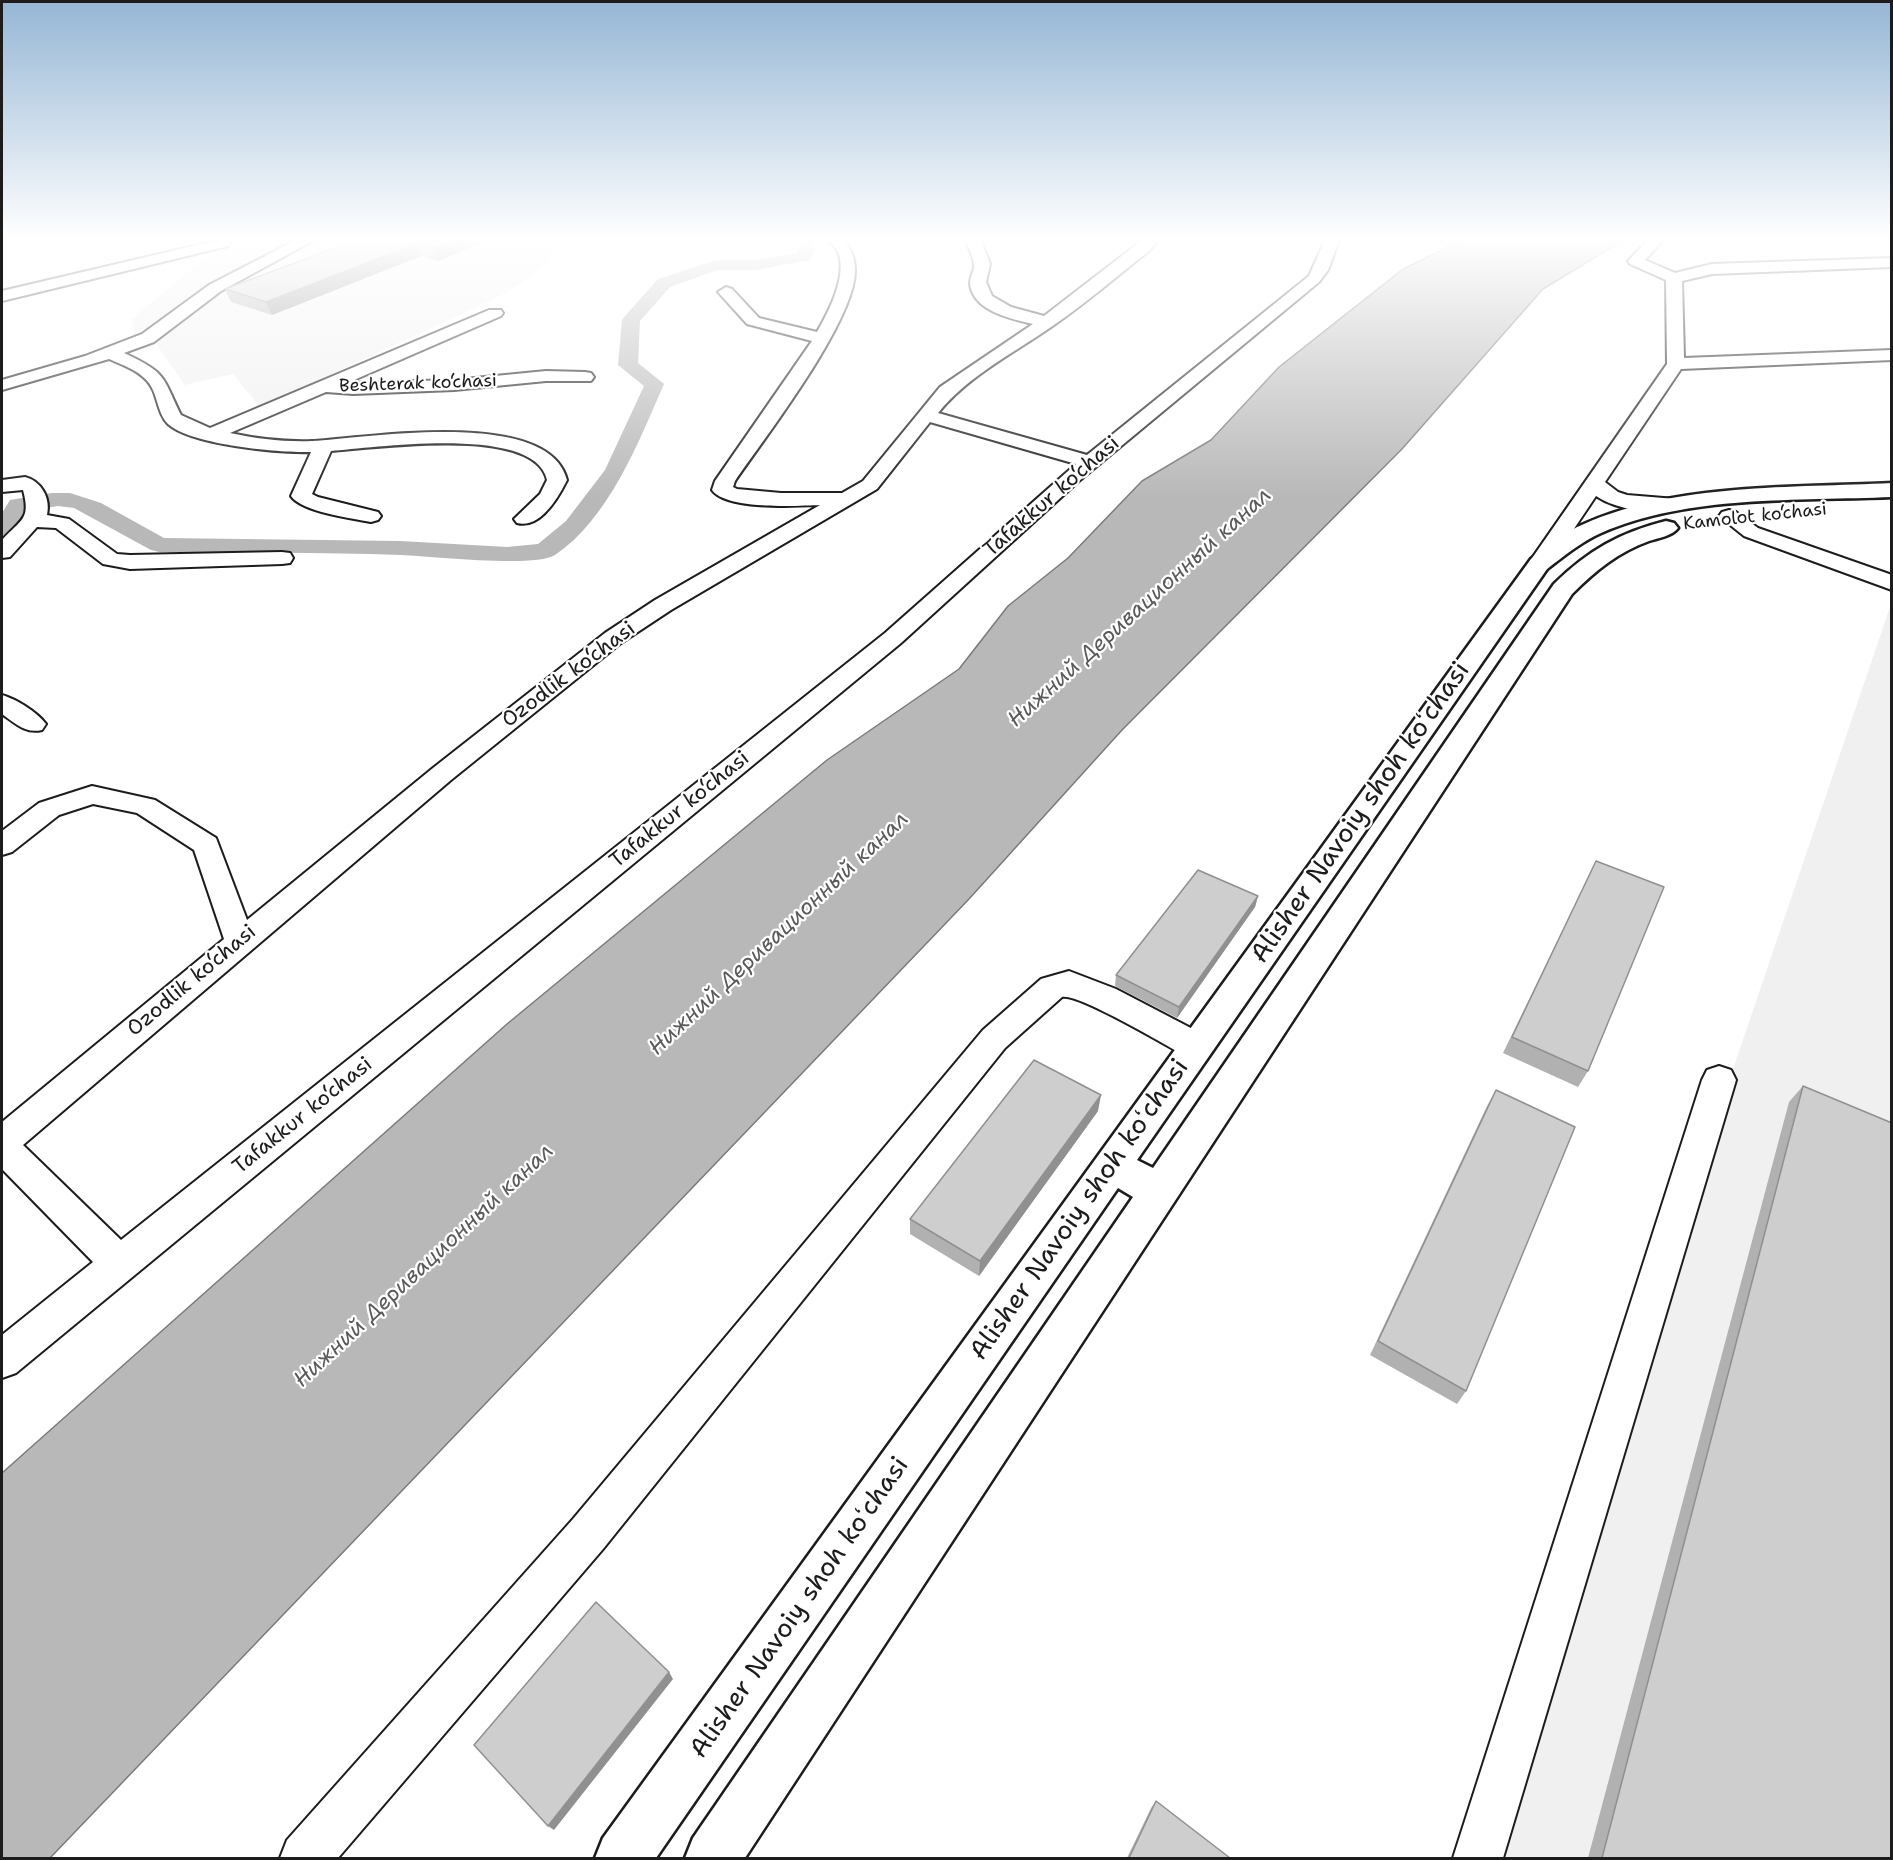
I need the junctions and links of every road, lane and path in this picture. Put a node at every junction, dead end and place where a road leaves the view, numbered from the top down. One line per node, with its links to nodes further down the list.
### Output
1 (166, 325): 9 (street)
2 (467, 325): 14 (street, Beshterak ko‘chasi)
3 (768, 325): 8 (street)
4 (830, 325): 8 (street)
5 (1043, 325): 15 (street, Ozodlik ko‘chasi)
6 (1258, 325): 18 (street, Tafakkur ko‘chasi)
7 (1675, 325): 11 (street)
8 (823, 339): 22 (street)
9 (111, 353): 13 (street); 16 (street)
10 (1892, 355): 11 (street)
11 (1676, 364): 19 (street)
12 (585, 377): 14 (street, Beshterak ko‘chasi)
13 (2, 385)
14 (324, 386): 16 (street, Beshterak ko‘chasi)
15 (925, 415): 18 (street); 22 (street, Ozodlik ko‘chasi)
16 (213, 434): 17 (street)
17 (322, 447): 27 (street); 29 (street)
18 (1091, 462): 45 (street, Tafakkur ko‘chasi)
19 (1595, 482): 24 (street); 33 (street)
20 (11, 484): 23 (street); 26 (street)
21 (1892, 490): 24 (main road, Alisher Navoiy shoh koʻchasi)
22 (845, 499): 38 (street, Ozodlik ko‘chasi)
23 (2, 504)
24 (1682, 504): 33 (main road, Alisher Navoiy shoh koʻchasi)
25 (1892, 506): 28 (main road, Kamolot ko‘chasi)
26 (35, 510): 30 (street); 31 (street)
27 (371, 516)
28 (1730, 516): 32 (main road, Kamolot ko‘chasi); 34 (street)
29 (524, 519)
30 (2, 552)
31 (282, 558)
32 (1591, 561): 44 (main road, Alisher Navoiy shoh koʻchasi)
33 (1539, 564): 39 (main road, Alisher Navoiy shoh koʻchasi)
34 (1892, 583)
35 (2, 703): 36 (street)
36 (33, 724)
37 (2, 844): 38 (street)
38 (240, 941): 41 (street, Ozodlik ko‘chasi)
39 (1196, 1046): 43 (main road, Alisher Navoiy shoh koʻchasi); 47 (street)
40 (1719, 1080): 50 (street)
41 (2, 1142)
42 (2, 1147): 45 (street)
43 (1113, 1165): 44 (main road); 48 (main road, Alisher Navoiy shoh koʻchasi)
44 (1160, 1192): 49 (main road, Alisher Navoiy shoh koʻchasi)
45 (120, 1264): 46 (street, Tafakkur ko‘chasi)
46 (2, 1359)
47 (305, 1858)
48 (623, 1858)
49 (713, 1858)
50 (1478, 1858)

